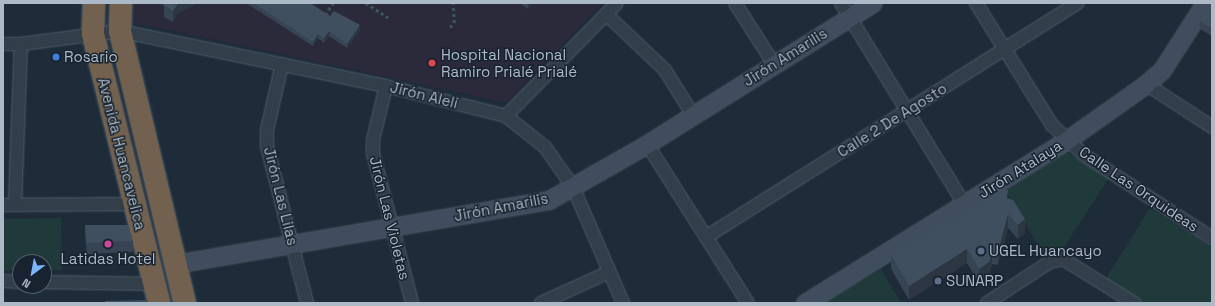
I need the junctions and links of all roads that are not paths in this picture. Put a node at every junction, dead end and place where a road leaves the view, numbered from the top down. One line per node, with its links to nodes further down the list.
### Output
1 (94, 3): 12 (highway, Avenida Huancavelica)
2 (121, 3): 11 (highway, Avenida Huancavelica)
3 (618, 3): 10 (street)
4 (735, 3): 17 (street)
5 (873, 3): 9 (street, Jirón Amarilis)
6 (976, 3): 15 (street, Calle Las Orquideas)
7 (1077, 3): 15 (street, Calle 2 De Agosto)
8 (1205, 3): 18 (street, Jirón Atalaya)
9 (845, 10): 17 (street, Jirón Amarilis); 20 (street)
10 (606, 14): 21 (street); 22 (street)
11 (120, 31): 12 (street, Jirón Alelí); 16 (street, Jirón Alelí); 34 (highway, Avenida Huancavelica)
12 (94, 34): 14 (street, Jirón Alelí); 27 (highway, Avenida Huancavelica)
13 (3, 44): 14 (street, Jirón Alelí)
14 (20, 44): 29 (street)
15 (1005, 49): 20 (street, Calle 2 De Agosto); 24 (street, Calle Las Orquideas)
16 (282, 64): 19 (street, Jirón Alelí); 33 (street, Jirón Las Lilas)
17 (774, 64): 21 (street, Jirón Amarilis)
18 (1146, 84): 23 (street); 24 (street, Jirón Atalaya)
19 (386, 86): 22 (street, Jirón Alelí); 30 (street, Jirón Las Violetas)
20 (907, 111): 28 (street); 31 (street, Calle 2 De Agosto)
21 (693, 115): 25 (street, Jirón Amarilis)
22 (506, 116): 26 (street, Jirón Alelí)
23 (1212, 127)
24 (1067, 140): 28 (street, Jirón Atalaya); 32 (street, Calle Las Orquideas)
25 (647, 144): 26 (street, Jirón Amarilis); 31 (street)
26 (573, 187): 30 (street, Jirón Amarilis); 35 (street, Jirón Alelí)
27 (134, 204): 29 (street); 37 (highway, Avenida Huancavelica)
28 (964, 204): 44 (street, Jirón Atalaya)
29 (9, 205)
30 (392, 227): 33 (street, Jirón Amarilis); 40 (street, Jirón Las Violetas)
31 (706, 237): 43 (street)
32 (1212, 238)
33 (292, 244): 34 (street, Jirón Amarilis); 39 (street, Jirón Las Lilas)
34 (175, 264): 38 (highway, Avenida Huancavelica)
35 (609, 272): 41 (street); 42 (street, Jirón Alelí)
36 (52, 283): 37 (street)
37 (156, 293)
38 (185, 303)
39 (307, 303)
40 (412, 303)
41 (541, 303)
42 (623, 303)
43 (748, 303)
44 (805, 303)
45 (987, 303): 46 (street)
46 (1134, 303)

